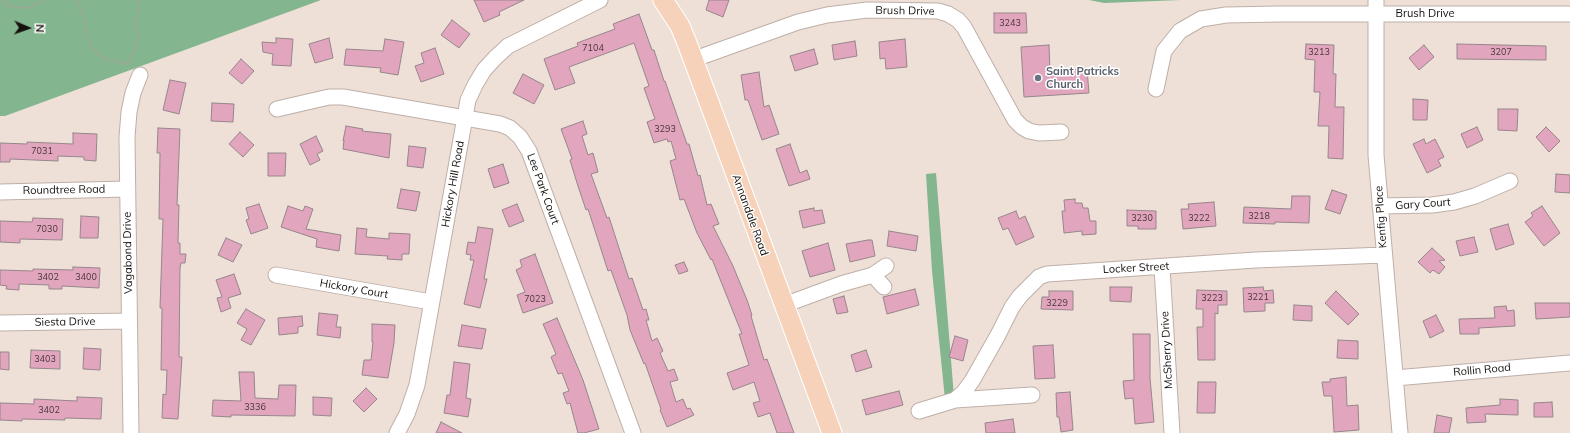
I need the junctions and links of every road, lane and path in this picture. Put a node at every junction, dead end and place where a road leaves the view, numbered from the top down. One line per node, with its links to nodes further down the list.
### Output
1 (3, 0): 2 (path)
2 (44, 0)
3 (76, 0): 4 (path)
4 (139, 0)
5 (600, 0): 13 (street, Hickory Hill Road)
6 (663, 0): 9 (main road, Annandale Road)
7 (1376, 7): 8 (street, Brush Drive); 11 (street, Brush Drive); 18 (street, Kenfig Place)
8 (1570, 14)
9 (692, 60): 14 (street, Brush Drive); 26 (main road, Annandale Road)
10 (140, 74): 16 (street, Vagabond Drive)
11 (1156, 89)
12 (277, 109): 13 (street, Lee Park Court)
13 (464, 118): 25 (street, Hickory Hill Road); 36 (street, Lee Park Court)
14 (1061, 132)
15 (1510, 181): 18 (street, Gary Court)
16 (127, 189): 17 (street, Roundtree Road); 27 (street, Vagabond Drive)
17 (0, 192)
18 (1380, 206): 19 (street, Kenfig Place)
19 (1384, 255): 21 (street, Locker Street); 30 (street, Kenfig Place)
20 (886, 266): 23 (street)
21 (1162, 267): 32 (street, Locker Street); 38 (street, McSherry Drive)
22 (276, 275): 25 (street, Hickory Court)
23 (873, 275): 24 (street); 26 (street)
24 (884, 287)
25 (431, 302): 35 (street, Hickory Hill Road)
26 (784, 306): 37 (main road, Annandale Road)
27 (129, 321): 28 (street, Siesta Drive); 34 (street, Vagabond Drive)
28 (0, 323)
29 (1570, 363): 30 (street, Rollin Road)
30 (1395, 378): 39 (street, Kenfig Place)
31 (1032, 395): 32 (street)
32 (955, 400): 33 (street)
33 (920, 411)
34 (131, 433)
35 (397, 433)
36 (633, 433)
37 (832, 433)
38 (1172, 433)
39 (1400, 433)

